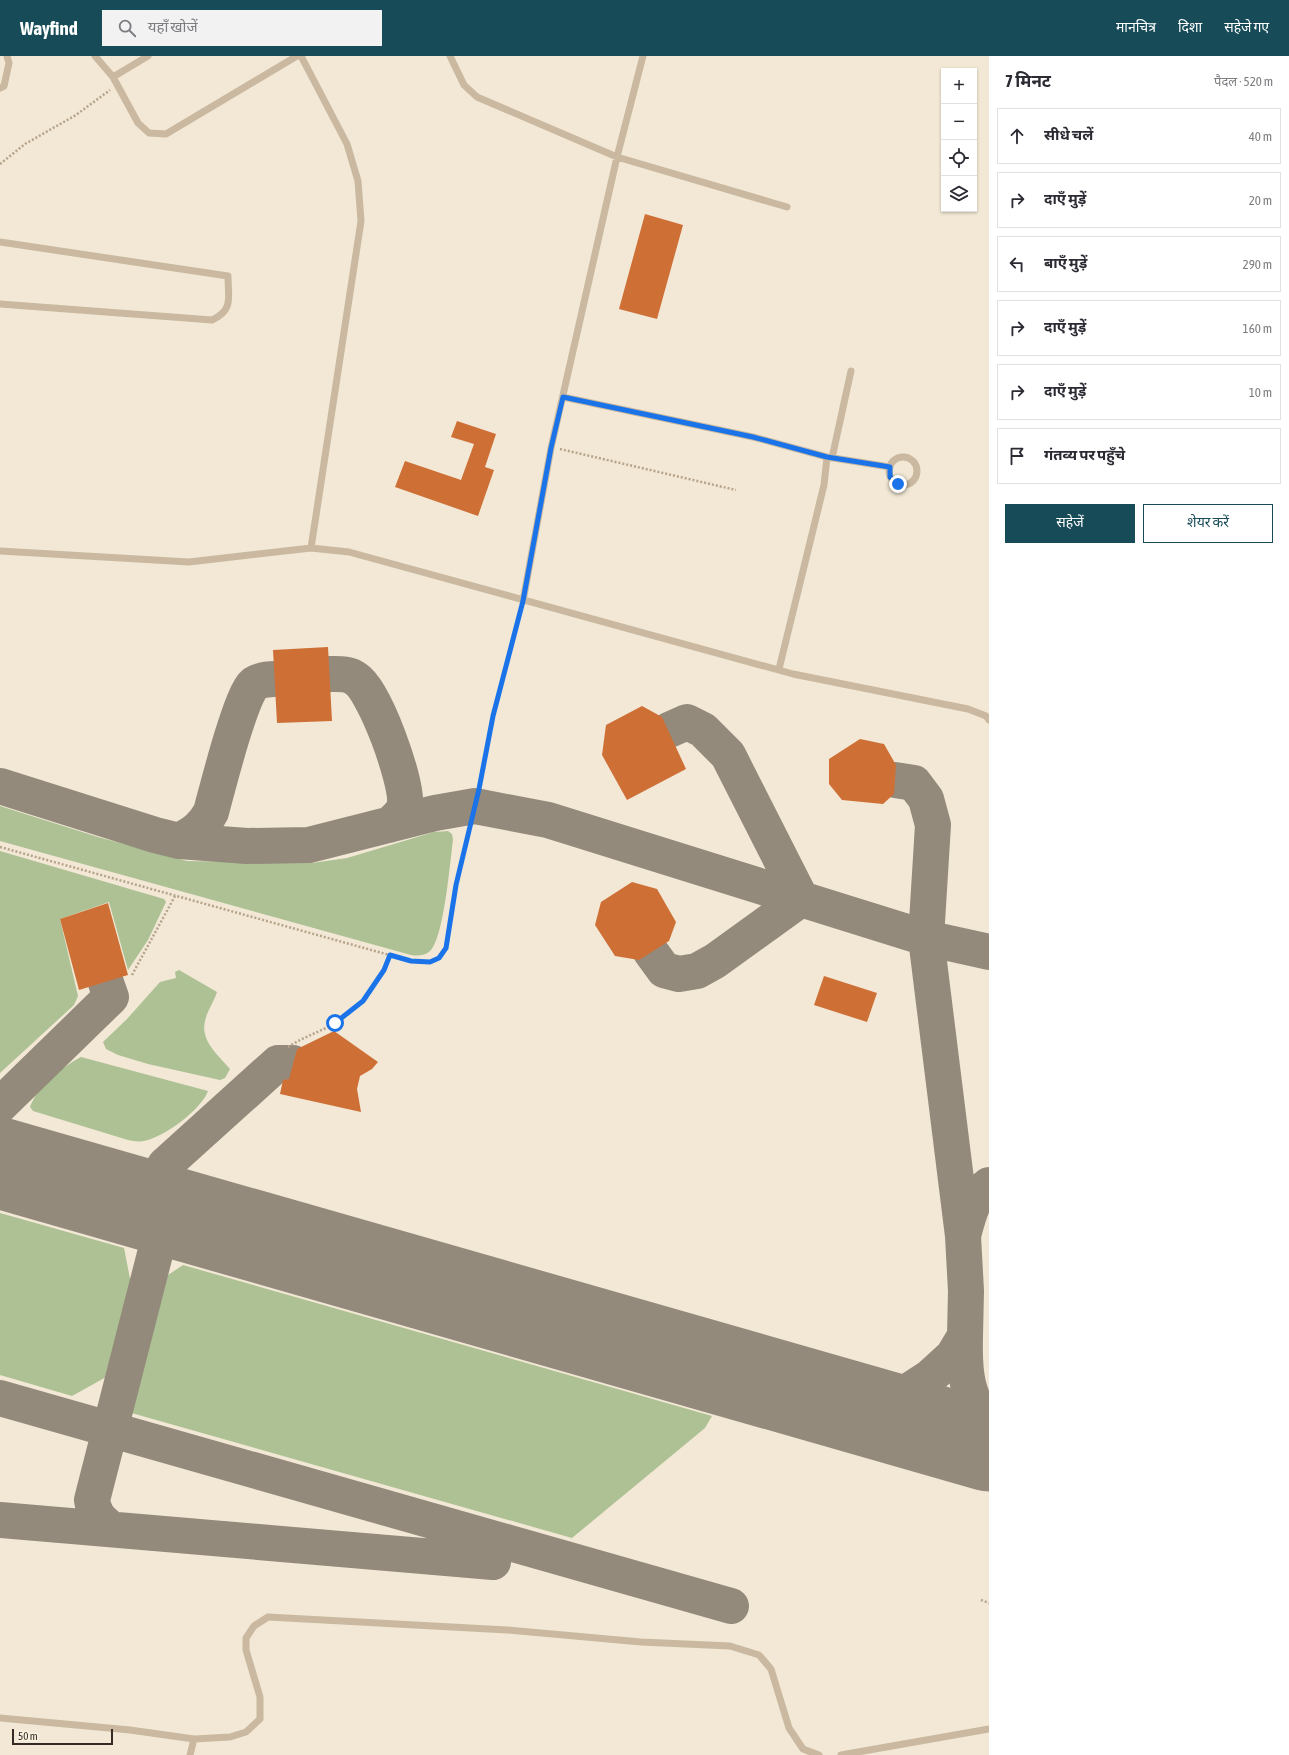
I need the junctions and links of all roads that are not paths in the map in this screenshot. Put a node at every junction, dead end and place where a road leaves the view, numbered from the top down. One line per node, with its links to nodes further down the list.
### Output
1 (7, 56): 9 (lane)
2 (95, 56): 8 (lane)
3 (148, 56): 8 (lane)
4 (297, 56): 8 (lane)
5 (301, 56): 18 (lane)
6 (450, 56): 10 (lane)
7 (643, 56): 10 (lane)
8 (113, 77)
9 (0, 88)
10 (617, 157): 11 (lane); 15 (lane)
11 (787, 207)
12 (0, 242): 13 (lane)
13 (0, 304)
14 (851, 371): 16 (lane)
15 (563, 397): 16 (lane); 20 (lane)
16 (830, 457): 17 (lane); 21 (lane)
17 (890, 467)
18 (311, 548): 19 (lane); 20 (lane)
19 (0, 551)
20 (523, 601): 21 (lane)
21 (779, 669): 22 (lane)
22 (989, 720)
23 (0, 1718): 25 (lane)
24 (989, 1729): 28 (lane)
25 (194, 1739): 26 (lane); 27 (lane)
26 (190, 1755)
27 (819, 1755)
28 (841, 1755)

